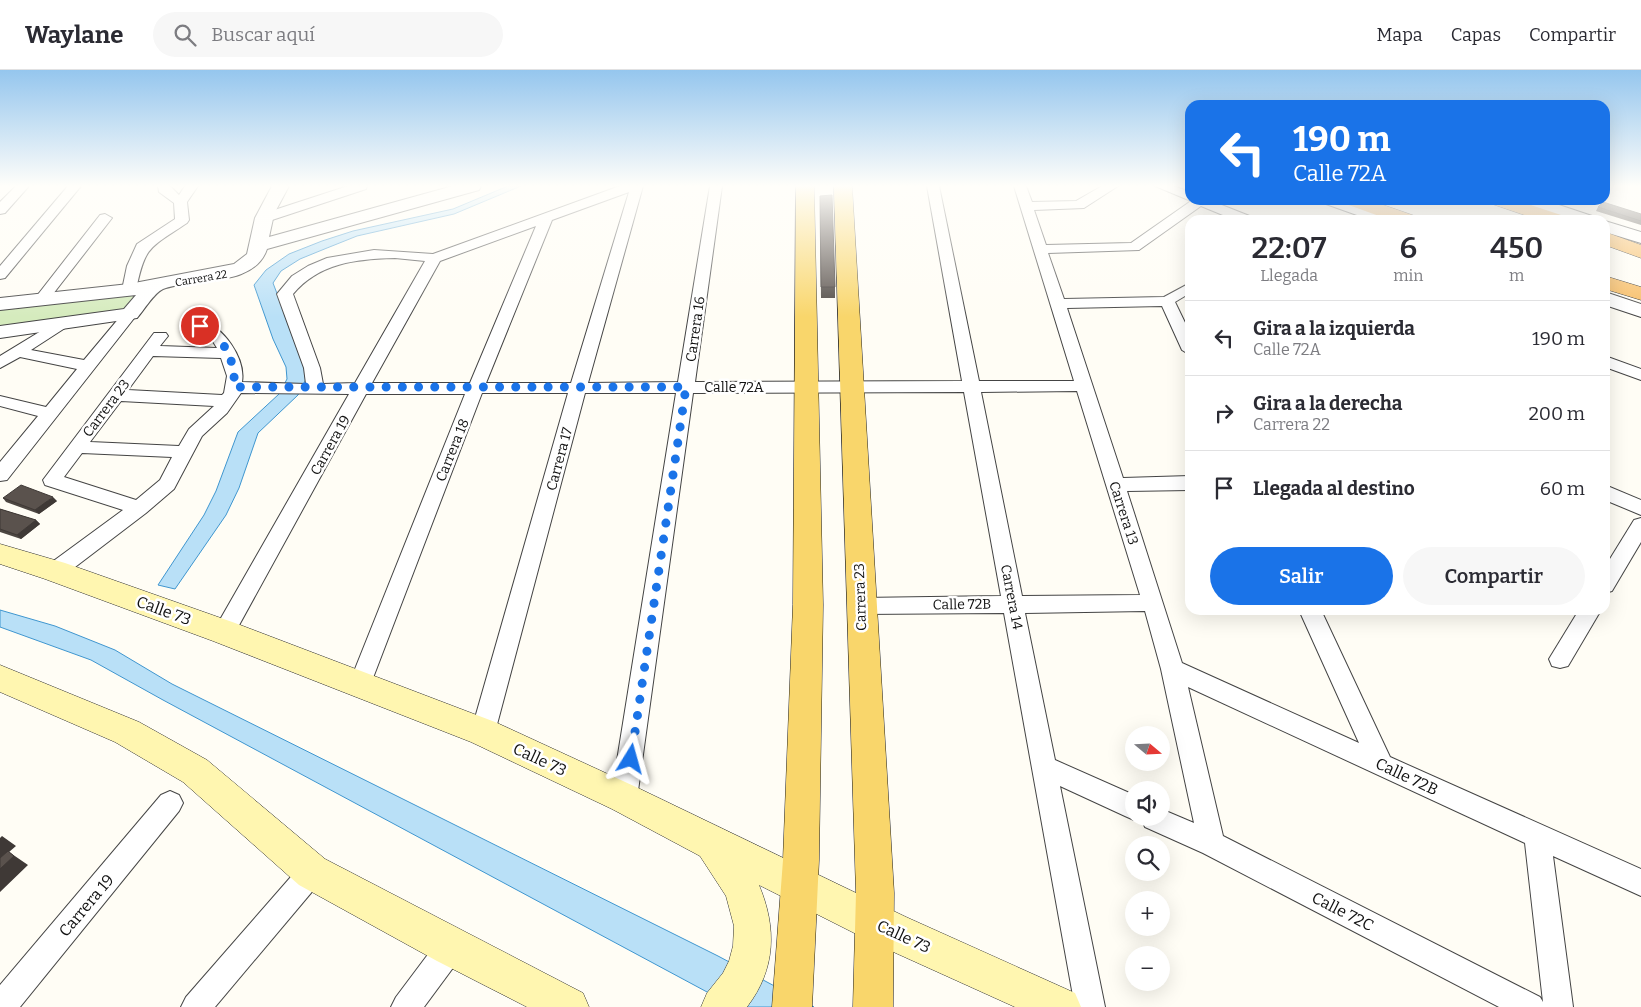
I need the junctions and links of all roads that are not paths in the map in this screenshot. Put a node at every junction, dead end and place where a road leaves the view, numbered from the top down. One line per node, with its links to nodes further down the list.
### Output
1 (38, 230): 22 (street)
2 (96, 230): 29 (street)
3 (168, 230): 25 (street)
4 (263, 230): 18 (street)
5 (316, 230): 18 (street)
6 (511, 230): 21 (street)
7 (542, 230): 56 (street, Carrera 18)
8 (624, 230): 51 (street, Carrera 17)
9 (709, 230): 52 (street, Carrera 16)
10 (806, 230): 53 (main road)
11 (845, 230): 54 (main road, Carrera 23)
12 (941, 230): 48 (street, Carrera 14)
13 (1035, 230): 19 (street, Carrera 13)
14 (1157, 230): 19 (street)
15 (1616, 230): 16 (street)
16 (1641, 238)
17 (1610, 240): 20 (highway)
18 (261, 245): 24 (street, Carrera 22)
19 (1041, 249): 32 (street, Carrera 13)
20 (1641, 252)
21 (434, 258): 50 (street); 55 (street, Carrera 19)
22 (0, 275)
23 (1610, 284): 27 (highway)
24 (154, 286): 25 (street, Carrera 22); 35 (street)
25 (129, 290): 29 (street, Carrera 22)
26 (1185, 290): 28 (street)
27 (1641, 294)
28 (1170, 299): 32 (street); 33 (street); 40 (street)
29 (41, 300): 31 (street, Carrera 22)
30 (1610, 300): 34 (street)
31 (0, 304)
32 (1059, 304): 49 (street, Carrera 13)
33 (1185, 304)
34 (1641, 311)
35 (130, 314): 36 (street); 46 (street)
36 (59, 325): 38 (street); 42 (street)
37 (200, 326): 43 (street)
38 (0, 332)
39 (160, 336): 41 (street, Carrera 23)
40 (1185, 337)
41 (149, 351): 43 (street); 58 (street, Carrera 23)
42 (18, 352): 44 (street); 46 (street)
43 (228, 353): 57 (street)
44 (0, 363)
45 (1610, 363): 47 (street)
46 (87, 366): 60 (street)
47 (1641, 376)
48 (971, 386): 49 (street, Calle 72A); 54 (street, Calle 72A); 73 (street, Carrera 14)
49 (1085, 386): 65 (street, Carrera 13)
50 (312, 387): 55 (street, Calle 72A); 57 (street, Calle 72A)
51 (578, 387): 52 (street, Calle 72A); 56 (street, Calle 72A); 83 (street, Carrera 17)
52 (686, 387): 53 (street, Calle 72A); 86 (street, Carrera 16)
53 (808, 387): 54 (street, Calle 72A); 95 (main road)
54 (854, 387): 75 (main road, Carrera 23)
55 (362, 388): 56 (street, Calle 72A); 78 (street, Carrera 19)
56 (476, 388): 82 (street, Carrera 18)
57 (230, 394): 58 (street, Calle 72A); 62 (street)
58 (116, 395): 61 (street, Carrera 23)
59 (0, 401): 60 (street)
60 (49, 414): 63 (street)
61 (77, 447): 62 (street); 67 (street, Carrera 23)
62 (185, 452): 67 (street)
63 (3, 468)
64 (1185, 483): 65 (street)
65 (1115, 485): 74 (street, Carrera 13)
66 (1610, 494): 68 (street)
67 (139, 508): 71 (street)
68 (1641, 508)
69 (1641, 525): 72 (street)
70 (2, 567): 71 (main road, Calle 73)
71 (47, 568): 78 (main road, Calle 73)
72 (1610, 577)
73 (1013, 602): 74 (street, Calle 72B); 75 (street, Calle 72B); 85 (street, Carrera 14)
74 (1153, 603): 80 (street, Carrera 13)
75 (860, 606): 96 (main road, Carrera 23)
76 (1312, 615): 84 (street)
77 (1587, 615): 79 (street)
78 (224, 632): 82 (main road, Calle 73)
79 (1560, 659)
80 (1172, 669): 84 (street, Calle 72B); 92 (street, Carrera 13)
81 (0, 678): 93 (main road)
82 (360, 684): 83 (main road, Calle 73)
83 (483, 732): 86 (main road, Calle 73)
84 (1381, 764): 90 (street, Calle 72B)
85 (1044, 767): 88 (street); 106 (street, Carrera 14)
86 (624, 798): 91 (main road, Calle 73)
87 (170, 802): 98 (street, Carrera 19)
88 (1125, 804)
89 (1170, 825): 92 (street, Calle 72C)
90 (1537, 835): 94 (street, Calle 72B); 108 (street)
91 (713, 844): 95 (main road, Calle 73); 102 (main road)
92 (1212, 844): 107 (street, Calle 72C)
93 (312, 872): 97 (main road); 99 (street)
94 (1641, 883)
95 (799, 897): 96 (main road, Calle 73); 103 (main road)
96 (874, 933): 104 (main road, Carrera 23); 105 (main road, Calle 73)
97 (451, 947): 100 (street); 101 (main road)
98 (1, 1007)
99 (196, 1007)
100 (406, 1007)
101 (569, 1007)
102 (721, 1007)
103 (792, 1007)
104 (872, 1007)
105 (1062, 1007)
106 (1090, 1007)
107 (1530, 1007)
108 (1558, 1007)

